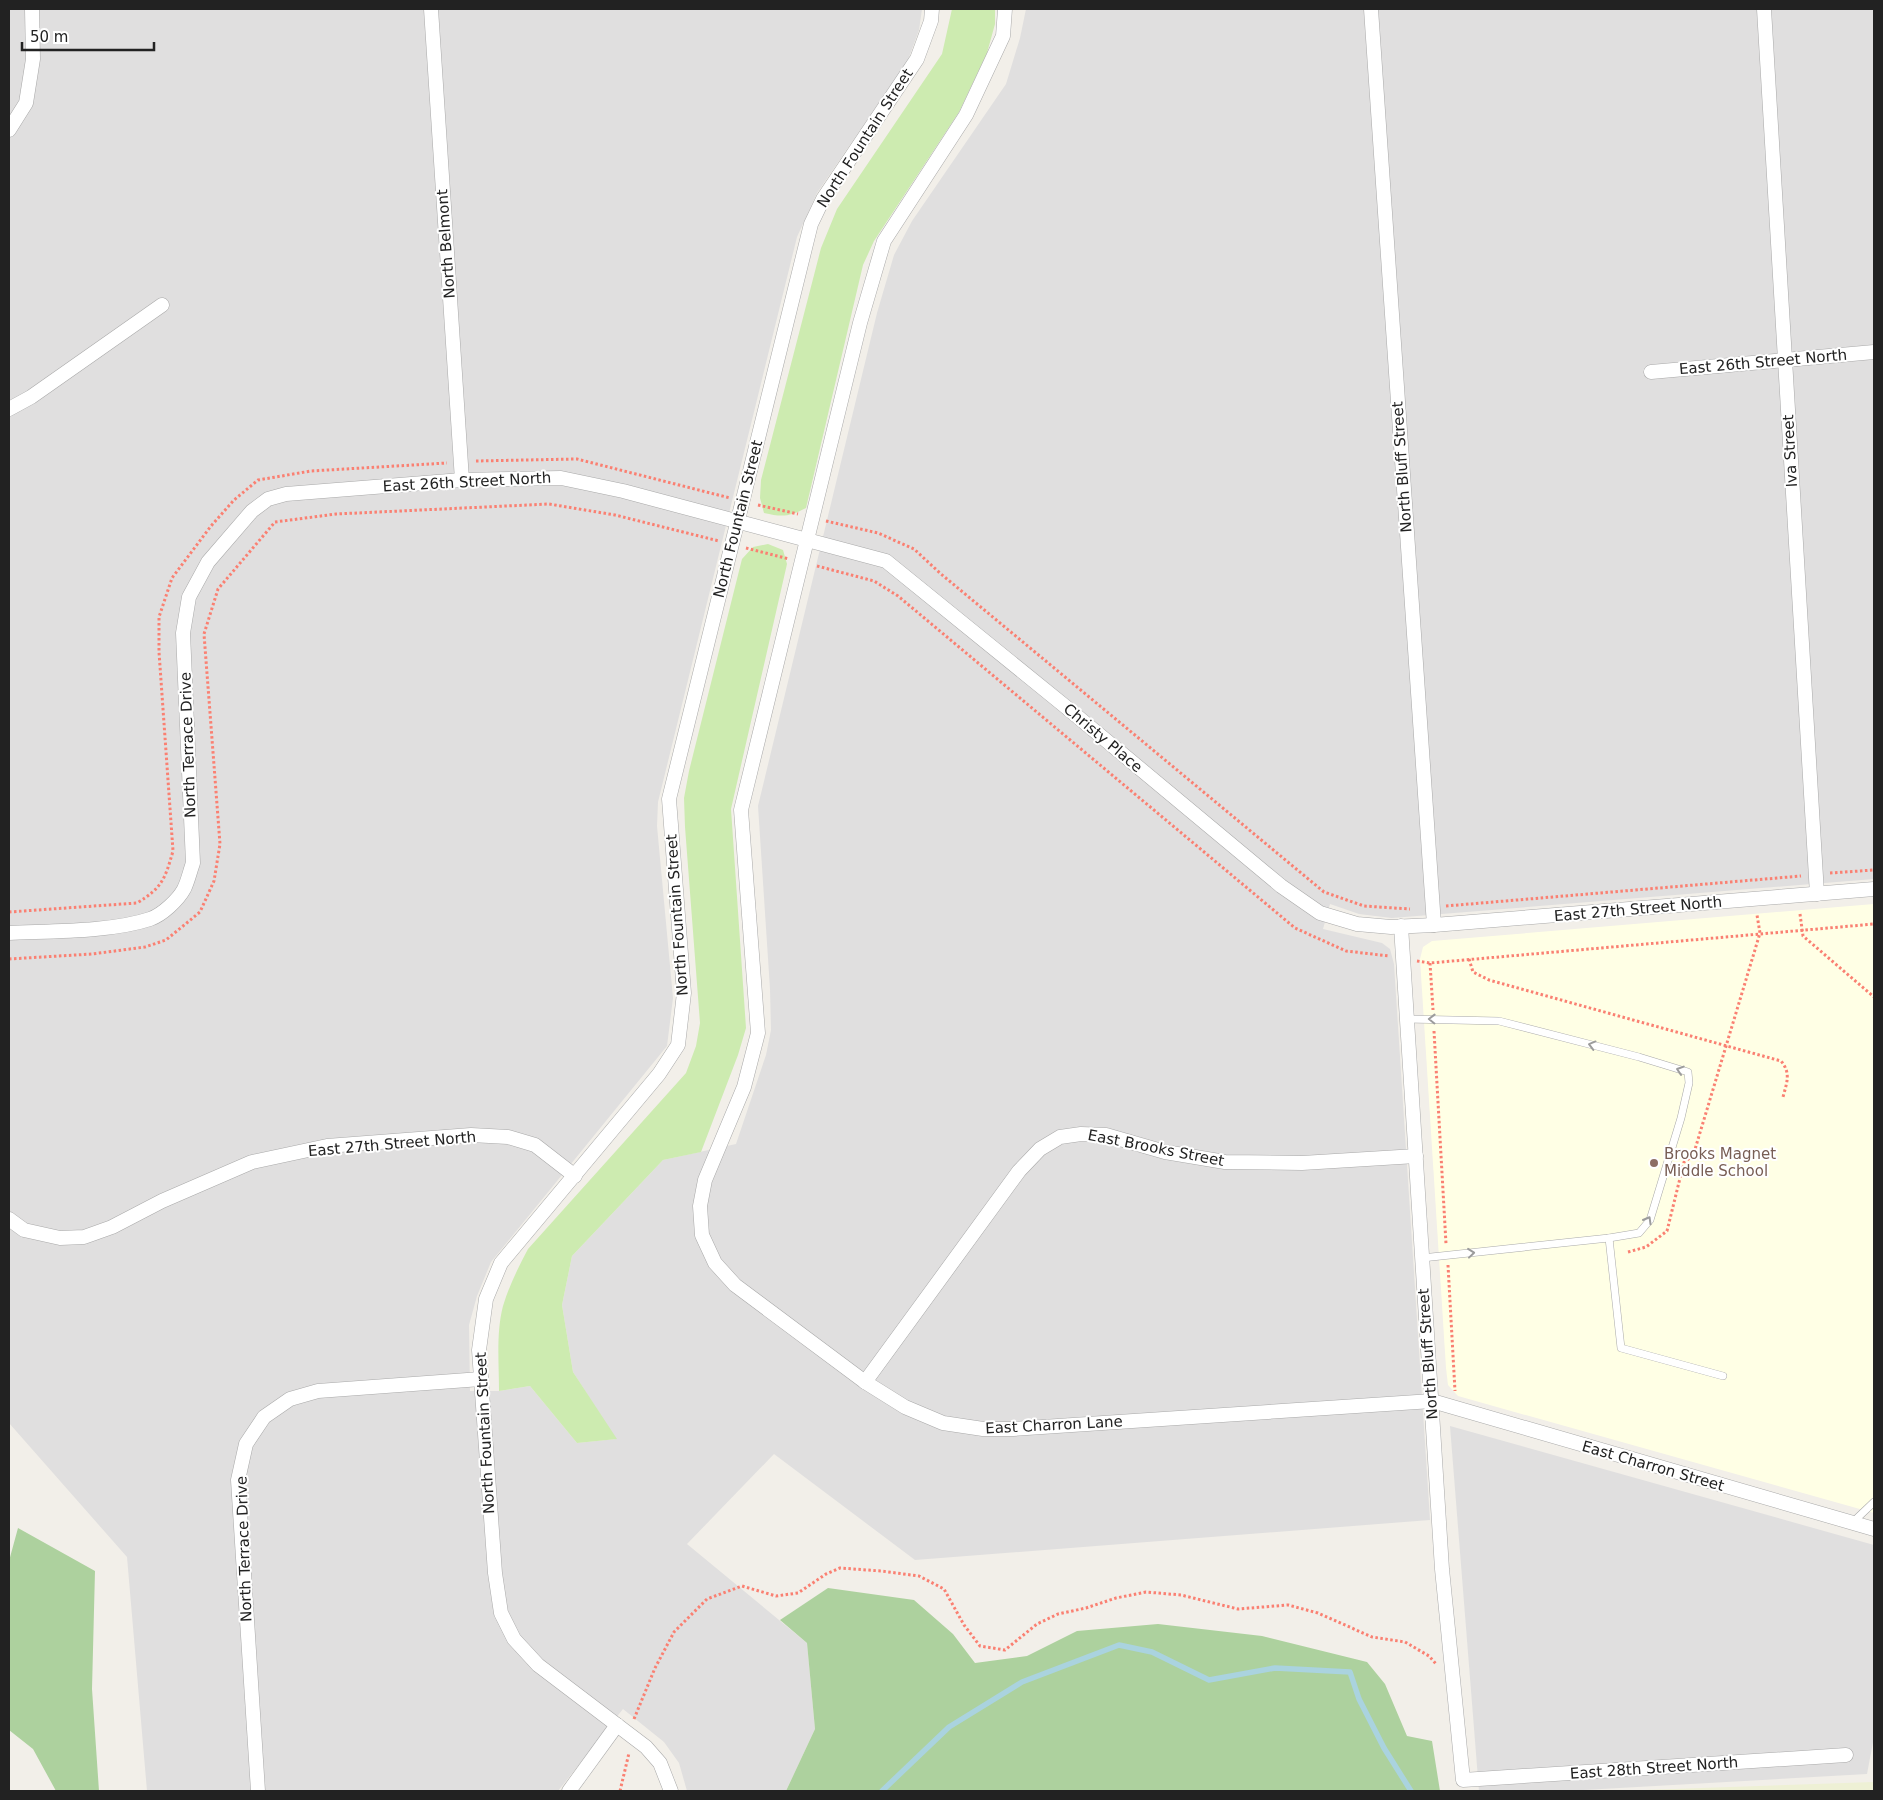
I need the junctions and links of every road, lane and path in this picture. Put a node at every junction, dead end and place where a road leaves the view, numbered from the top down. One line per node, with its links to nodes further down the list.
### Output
1 (32, 9): 7 (street)
2 (431, 9): 13 (street, North Belmont)
3 (932, 9): 15 (street, North Fountain Street)
4 (1005, 9): 16 (street)
5 (1371, 9): 26 (street, North Bluff Street)
6 (1764, 9): 10 (street, Iva Street)
7 (9, 130)
8 (162, 305): 12 (street)
9 (1874, 352): 10 (street, East 26th Street North)
10 (1785, 361): 11 (street, East 26th Street North); 23 (street, Iva Street)
11 (1651, 372)
12 (9, 409)
13 (461, 462): 14 (street, North Belmont); 15 (path); 27 (path)
14 (462, 480): 17 (street, East 26th Street North); 20 (street, East 26th Street North)
15 (742, 501): 16 (path); 17 (street, North Fountain Street)
16 (812, 518): 18 (street); 26 (path)
17 (737, 522): 18 (street, East 26th Street North); 19 (street, North Fountain Street)
18 (806, 540): 21 (street); 32 (street, Christy Place)
19 (732, 544): 21 (path); 36 (path); 46 (street, North Fountain Street)
20 (208, 562): 34 (street, North Terrace Drive)
21 (801, 562): 37 (path); 54 (street, East Charron Lane)
22 (1874, 870): 23 (path)
23 (1816, 874): 25 (street, Iva Street); 26 (path)
24 (1874, 889): 25 (street, East 27th Street North)
25 (1817, 894): 31 (street, East 27th Street North)
26 (1432, 907): 31 (street, North Bluff Street)
27 (9, 912)
28 (1800, 914): 33 (path)
29 (1757, 916): 35 (path)
30 (1874, 924): 33 (path)
31 (1434, 925): 32 (street, East 27th Street North)
32 (1402, 926): 37 (street, North Bluff Street)
33 (1802, 930): 35 (path); 40 (path)
34 (9, 933)
35 (1760, 933): 38 (path); 43 (path)
36 (9, 959)
37 (1404, 959): 39 (path); 41 (street, North Bluff Street)
38 (1469, 959): 39 (path); 43 (path)
39 (1430, 963): 42 (path)
40 (1874, 997)
41 (1407, 1019): 42 (lane, one-way to 41); 45 (street, North Bluff Street)
42 (1434, 1019): 48 (lane, one-way to 42); 50 (path)
43 (1727, 1046): 44 (path); 49 (path)
44 (1783, 1097)
45 (1416, 1156): 51 (street, North Bluff Street); 54 (street, East Brooks Street)
46 (575, 1176): 47 (street, East 27th Street North); 53 (street, North Fountain Street)
47 (9, 1220)
48 (1609, 1238): 50 (lane, one-way to 48); 52 (lane)
49 (1628, 1252)
50 (1447, 1255): 51 (lane); 55 (path)
51 (1422, 1258): 56 (street, North Bluff Street)
52 (1723, 1376)
53 (481, 1379): 62 (street, North Fountain Street); 66 (street, North Terrace Drive)
54 (865, 1382): 56 (street, East Charron Lane)
55 (1455, 1392)
56 (1432, 1401): 58 (street, East Charron Street); 65 (street, North Bluff Street)
57 (1874, 1502): 58 (lane)
58 (1852, 1523): 59 (street, East Charron Street)
59 (1874, 1529)
60 (1439, 1667): 61 (path)
61 (634, 1719)
62 (617, 1725): 67 (street); 69 (street, North Fountain Street)
63 (629, 1750): 68 (path)
64 (1846, 1755): 65 (street, East 28th Street North)
65 (1463, 1780)
66 (258, 1791)
67 (569, 1791)
68 (620, 1791)
69 (671, 1791)

